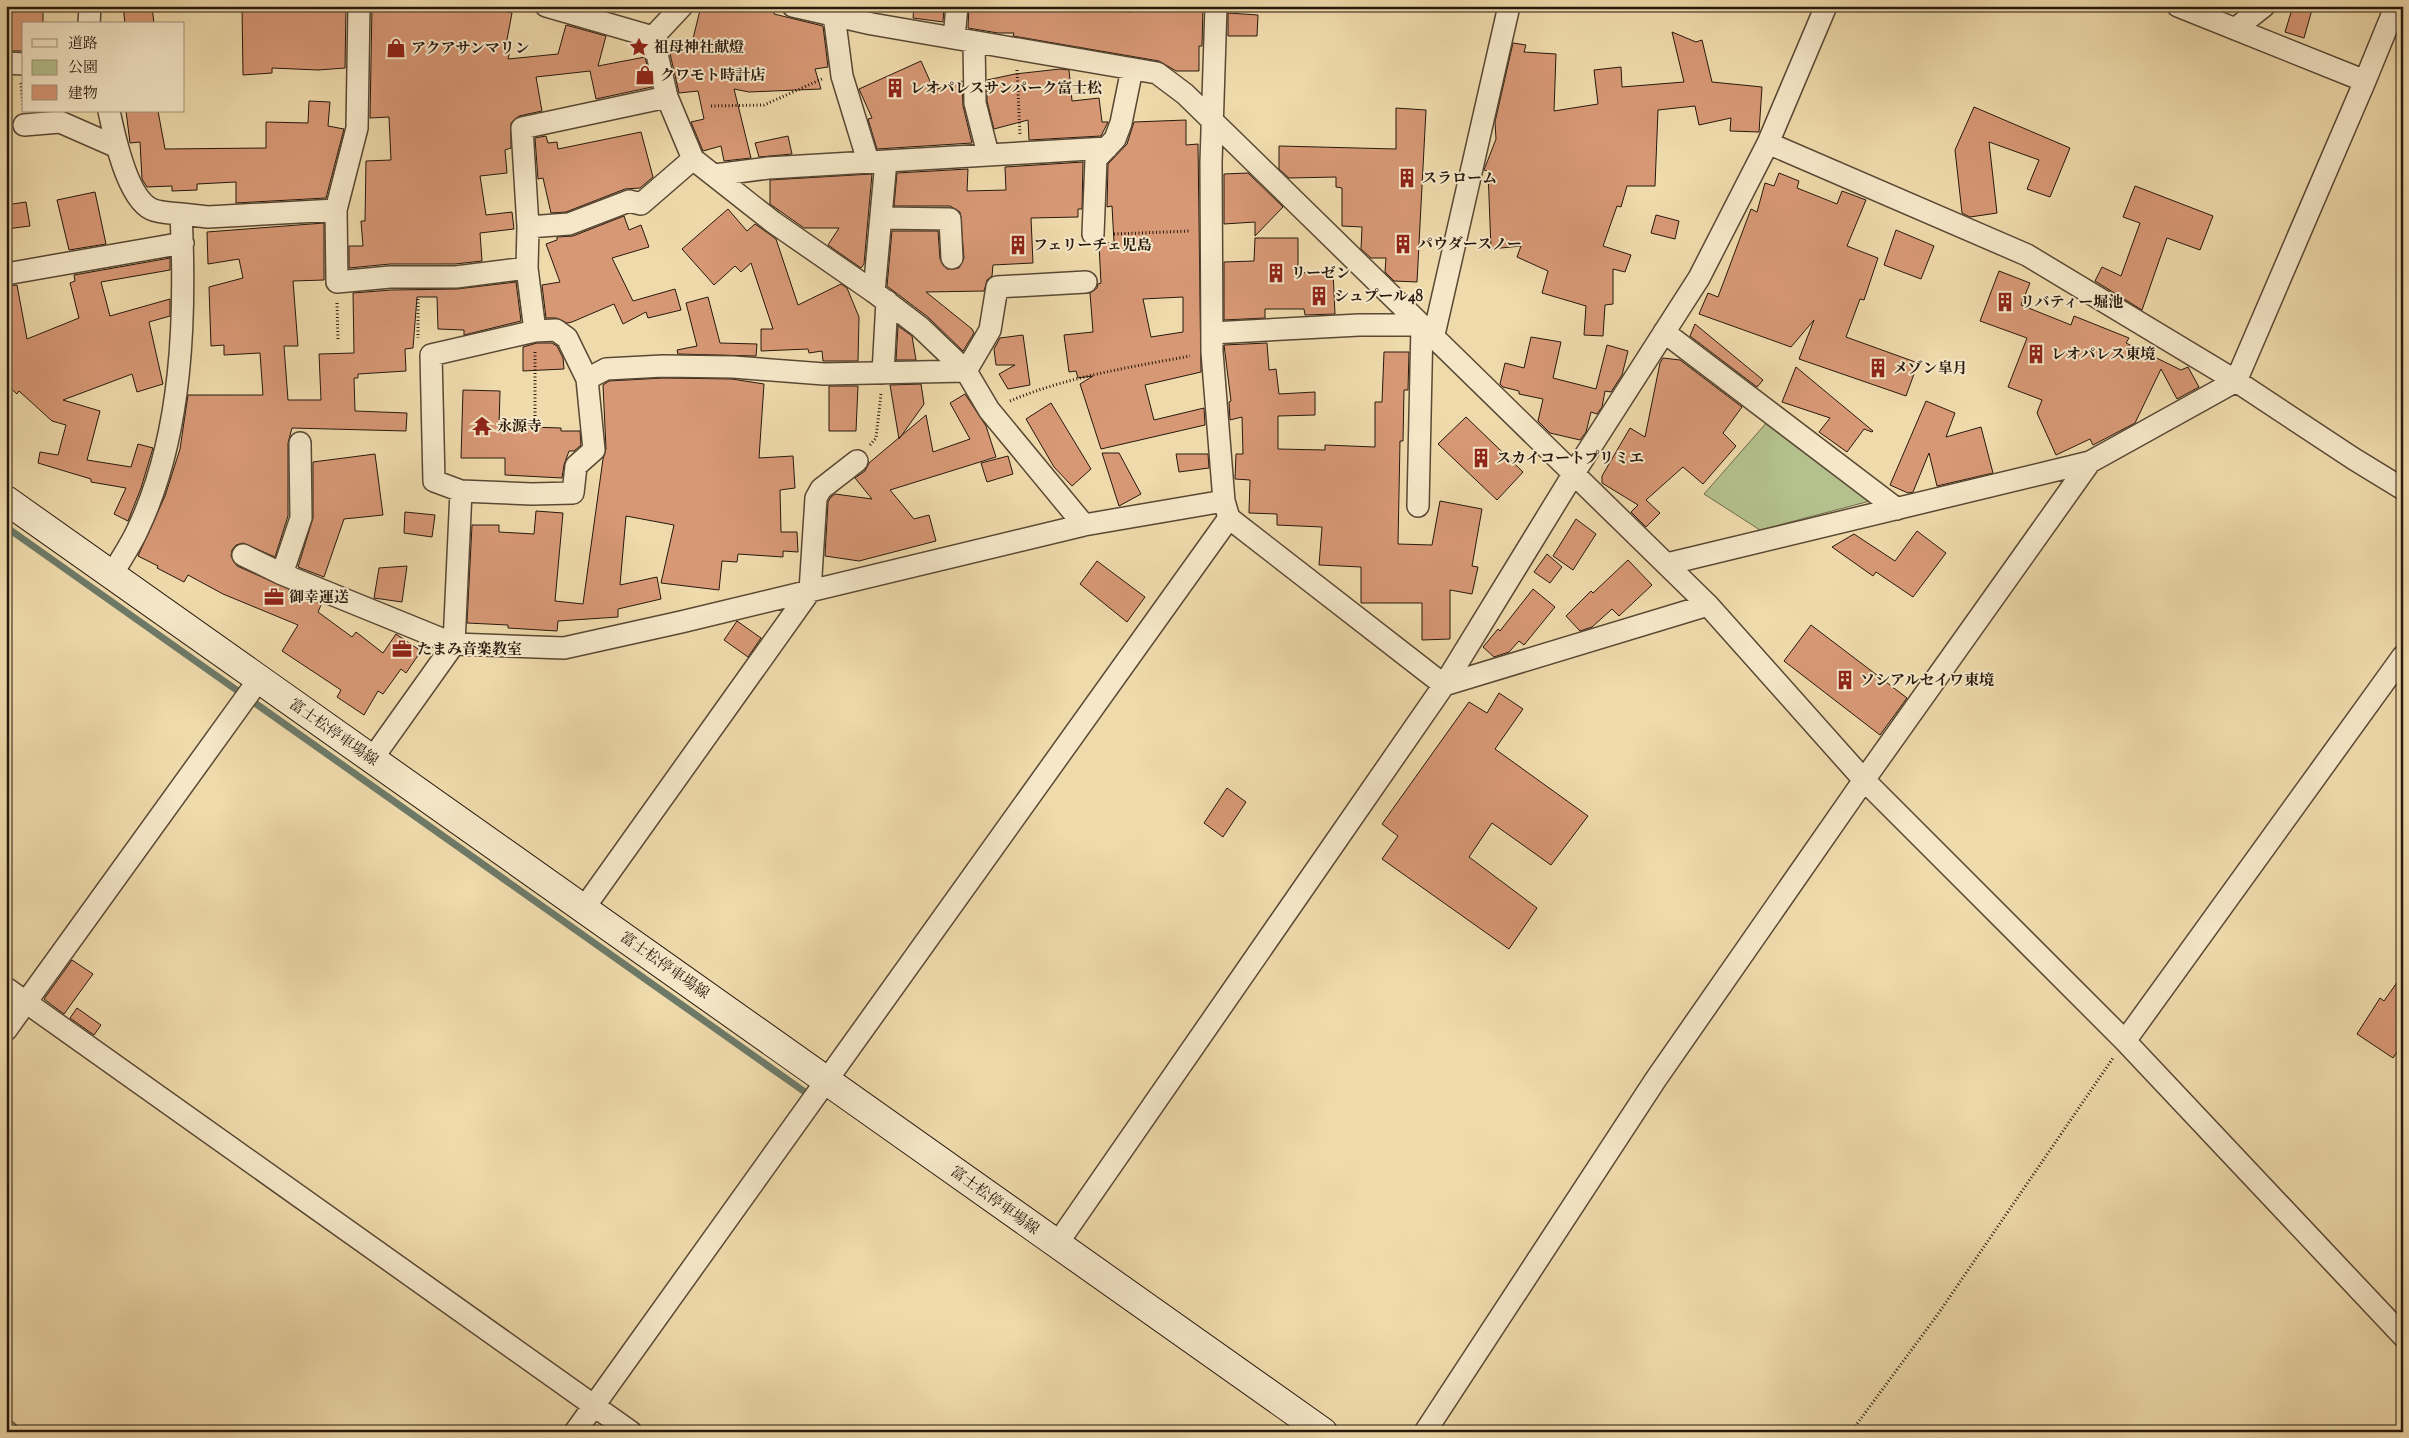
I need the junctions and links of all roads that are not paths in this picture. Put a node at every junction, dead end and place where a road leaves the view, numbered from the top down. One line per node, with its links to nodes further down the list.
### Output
1 (90, 6): 14 (street)
2 (360, 6): 31 (street)
3 (546, 6): 16 (street)
4 (682, 6): 16 (street)
5 (793, 6): 12 (street)
6 (958, 6): 17 (street)
7 (1216, 6): 22 (street)
8 (1509, 6): 43 (street)
9 (1826, 6): 24 (street)
10 (2178, 6): 15 (street)
11 (2264, 6): 15 (street)
12 (834, 15): 17 (street); 29 (street)
13 (2392, 15): 19 (street)
14 (89, 22)
15 (2235, 29): 19 (street)
16 (653, 37): 20 (street)
17 (964, 40): 18 (street); 27 (street)
18 (1132, 69): 22 (street); 26 (street)
19 (2365, 81): 49 (street)
20 (667, 97): 28 (street); 34 (street)
21 (109, 112): 25 (street)
22 (1212, 121): 43 (street); 45 (street)
23 (24, 125): 25 (street)
24 (1768, 143): 44 (street); 49 (street)
25 (117, 147): 32 (street)
26 (1107, 148): 27 (street); 35 (street)
27 (988, 154): 29 (street)
28 (693, 159): 30 (street); 34 (street)
29 (877, 161): 30 (street); 33 (street)
30 (715, 175): 41 (street)
31 (336, 210): 32 (street); 38 (street)
32 (181, 214): 36 (street)
33 (882, 218): 37 (street); 41 (street)
34 (528, 227): 38 (street)
35 (1093, 234)
36 (183, 243): 39 (street); 64 (street)
37 (952, 258)
38 (528, 268): 42 (street)
39 (6, 274)
40 (1086, 282): 46 (street)
41 (880, 297): 46 (street); 47 (street)
42 (535, 331): 48 (street); 55 (street)
43 (1428, 332): 45 (street); 53 (street); 57 (street)
44 (1664, 332): 53 (street); 58 (street)
45 (1212, 343): 59 (street)
46 (966, 371): 47 (street); 60 (street)
47 (883, 374): 48 (street)
48 (587, 379): 55 (street)
49 (2236, 381): 52 (street); 54 (street)
50 (300, 443): 63 (street)
51 (857, 461): 65 (street)
52 (2090, 462): 58 (street); 72 (street)
53 (1574, 474): 62 (street); 70 (street)
54 (2403, 489)
55 (461, 491): 67 (street)
56 (6, 500): 64 (main road, 富士松停車場線)
57 (1418, 506)
58 (1897, 509): 62 (street)
59 (1227, 510): 60 (street); 70 (street); 78 (street)
60 (1084, 525): 65 (street)
61 (243, 555): 63 (street)
62 (1667, 564): 66 (street)
63 (282, 574): 67 (street)
64 (112, 575): 69 (main road, 富士松停車場線)
65 (810, 591): 67 (street); 73 (street)
66 (1708, 605): 70 (street); 72 (street)
67 (454, 644): 71 (street)
68 (2403, 656): 77 (street)
69 (257, 682): 71 (main road, 富士松停車場線); 75 (street)
70 (1444, 685): 79 (street)
71 (372, 759): 73 (main road, 富士松停車場線)
72 (1864, 780): 77 (street); 85 (street)
73 (584, 908): 78 (main road, 富士松停車場線)
74 (6, 988): 75 (street)
75 (27, 1002): 76 (street); 81 (street)
76 (6, 1030)
77 (2125, 1041): 80 (street)
78 (828, 1080): 79 (main road, 富士松停車場線); 81 (street)
79 (1057, 1244): 84 (main road, 富士松停車場線)
80 (2403, 1336)
81 (594, 1406): 82 (street); 83 (street)
82 (575, 1432)
83 (631, 1432)
84 (1323, 1432)
85 (1425, 1432)

